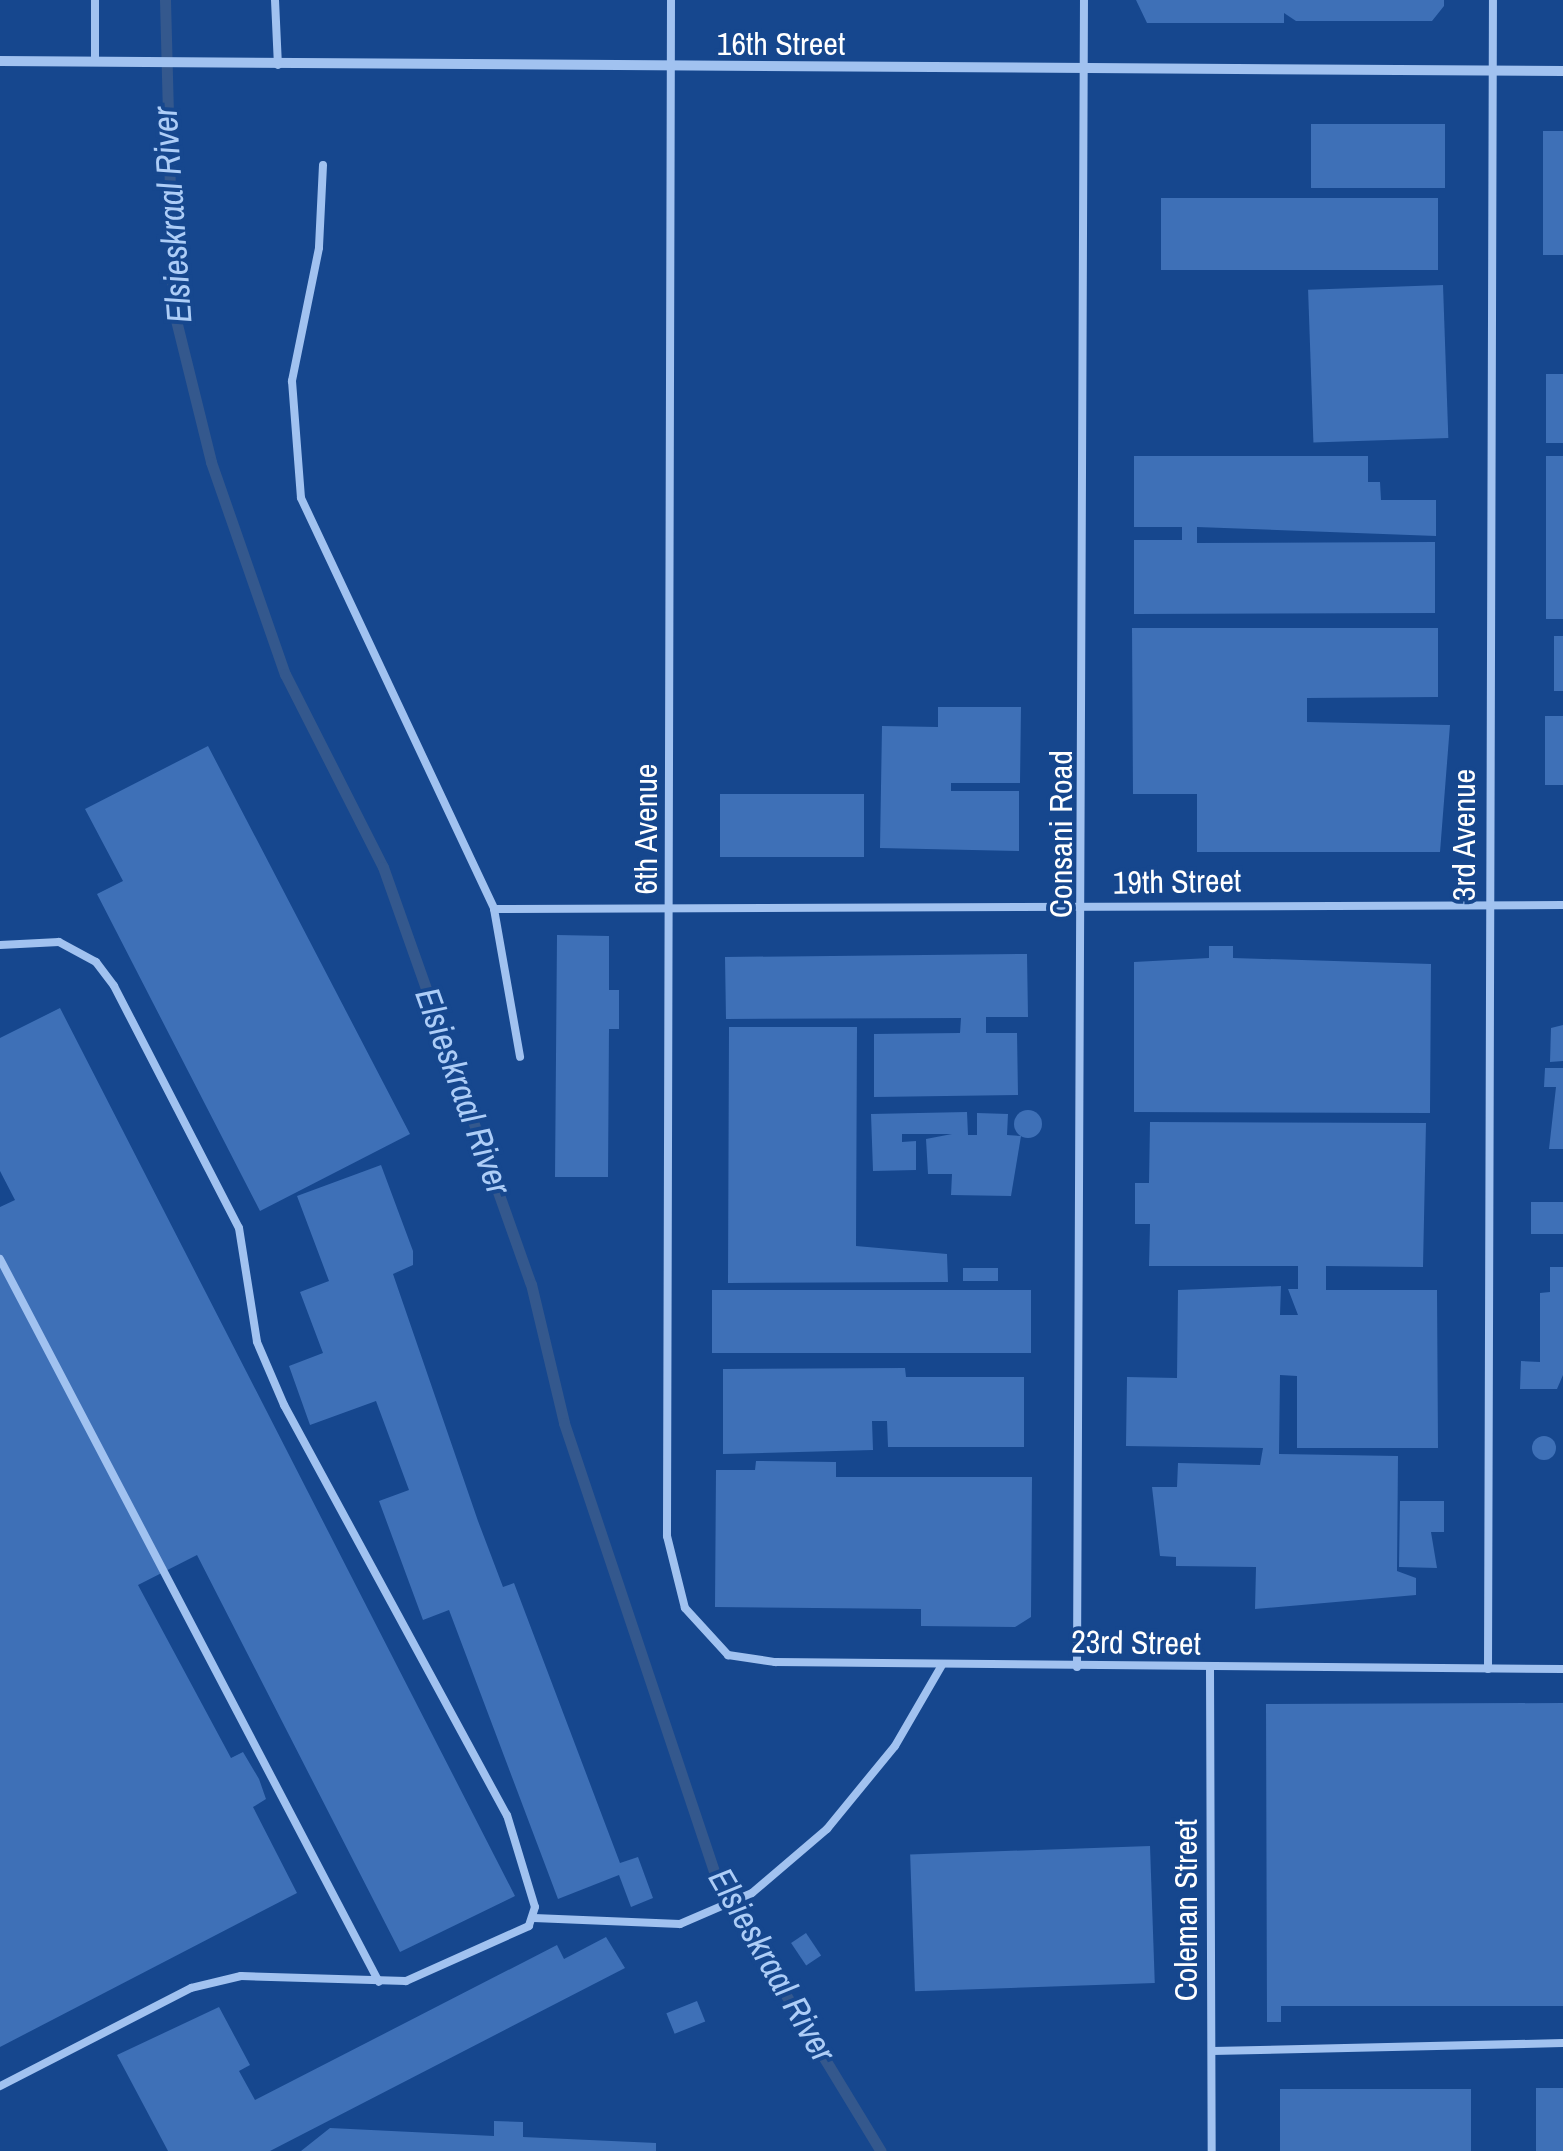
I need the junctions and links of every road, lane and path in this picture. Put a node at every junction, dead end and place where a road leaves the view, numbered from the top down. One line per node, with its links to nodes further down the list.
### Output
1 (95, 0): 7 (lane)
2 (275, 0): 8 (lane)
3 (671, 0): 10 (lane, 6th Avenue)
4 (1084, 0): 9 (lane, Consani Road)
5 (1492, 0): 12 (lane, 3rd Avenue)
6 (0, 61): 7 (street, 16th Street)
7 (96, 62): 8 (street, 16th Street)
8 (278, 64): 10 (street, 16th Street)
9 (1084, 68): 10 (street, 16th Street); 12 (street, 16th Street); 17 (lane, Consani Road)
10 (671, 70): 16 (lane, 6th Avenue)
11 (1563, 70): 12 (street, 16th Street)
12 (1492, 71): 14 (lane, 3rd Avenue)
13 (323, 165): 18 (lane)
14 (1488, 903): 15 (lane, 19th Street); 17 (lane, 19th Street); 26 (lane, 3rd Avenue)
15 (1563, 905)
16 (671, 908): 17 (lane, 19th Street); 18 (lane, 19th Street); 22 (lane, 6th Avenue)
17 (1087, 908): 24 (lane, Consani Road)
18 (494, 909): 20 (lane)
19 (0, 945): 28 (lane)
20 (520, 1057)
21 (0, 1259): 29 (lane)
22 (712, 1644): 23 (lane, 23rd Street)
23 (942, 1665): 24 (lane, 23rd Street); 28 (lane)
24 (1077, 1667): 25 (lane, 23rd Street)
25 (1210, 1669): 26 (lane, 23rd Street); 31 (lane, Coleman Street)
26 (1488, 1669): 27 (lane, 23rd Street)
27 (1563, 1669)
28 (534, 1918): 29 (lane)
29 (379, 1982): 32 (lane)
30 (1563, 2043): 31 (lane)
31 (1212, 2051): 33 (lane, Coleman Street)
32 (0, 2086)
33 (1212, 2151)

